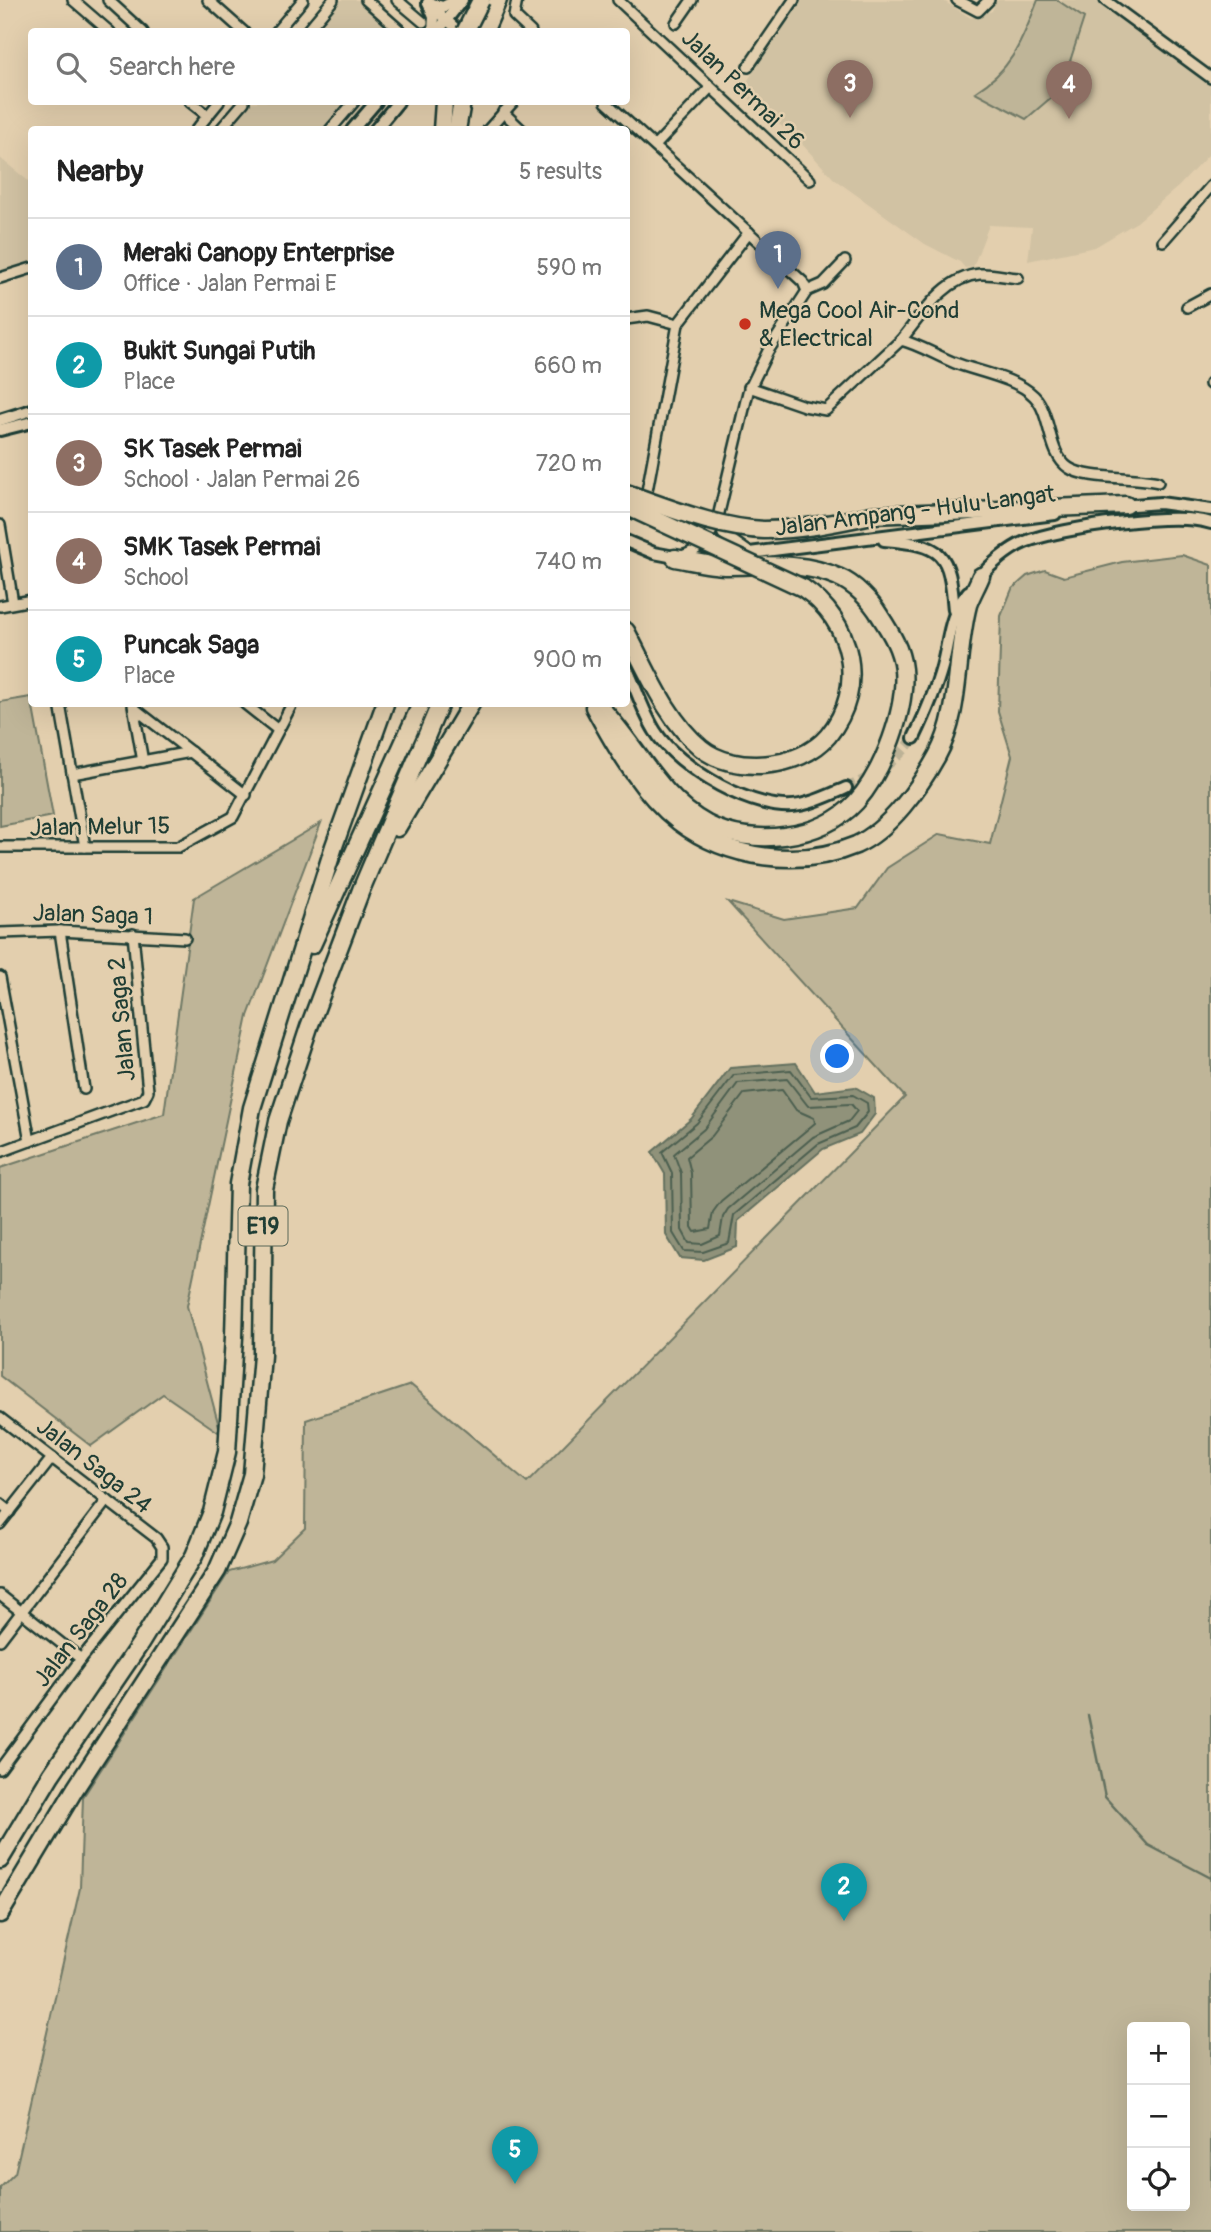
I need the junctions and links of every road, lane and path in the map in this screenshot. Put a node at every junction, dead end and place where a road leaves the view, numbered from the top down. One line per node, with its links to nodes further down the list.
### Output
1 (108, 0): 24 (street)
2 (208, 0): 25 (street)
3 (303, 0): 26 (street)
4 (333, 0): 27 (street)
5 (366, 0): 28 (street)
6 (397, 0): 21 (street)
7 (457, 0): 19 (street)
8 (462, 0): 20 (street)
9 (483, 0): 33 (street); 34 (highway, bridge)
10 (498, 0): 35 (highway)
11 (517, 0): 36 (street)
12 (618, 0): 39 (street, Jalan Permai 26)
13 (692, 0): 22 (street)
14 (794, 0): 37 (street)
15 (957, 0): 16 (street)
16 (989, 0)
17 (1105, 0): 38 (street)
18 (77, 1): 23 (street)
19 (428, 5): 20 (street); 21 (street); 30 (street)
20 (447, 20): 31 (street); 32 (street)
21 (423, 22): 29 (street)
22 (676, 23)
23 (106, 28)
24 (139, 28)
25 (240, 28)
26 (279, 28)
27 (309, 28)
28 (398, 28)
29 (418, 28)
30 (434, 28)
31 (439, 28)
32 (456, 28)
33 (461, 28)
34 (467, 28)
35 (486, 28)
36 (527, 28)
37 (748, 67)
38 (1211, 78)
39 (710, 88): 63 (street); 64 (street, Jalan Permai 26)
40 (194, 105): 52 (street)
41 (217, 105): 52 (street)
42 (241, 105): 54 (street)
43 (351, 105): 55 (street)
44 (373, 105): 51 (street)
45 (396, 105): 58 (street)
46 (444, 105): 59 (highway)
47 (461, 105): 60 (highway)
48 (510, 105): 50 (street)
49 (609, 105): 63 (street)
50 (503, 112): 61 (street); 62 (street)
51 (365, 114): 56 (street); 57 (street)
52 (208, 116): 53 (street)
53 (199, 126)
54 (223, 126)
55 (333, 126)
56 (355, 126)
57 (360, 126)
58 (378, 126)
59 (442, 126)
60 (458, 126)
61 (491, 126)
62 (518, 126)
63 (655, 146): 66 (street)
64 (810, 180)
65 (1211, 186): 67 (street)
66 (749, 232): 72 (street); 76 (street)
67 (1163, 241)
68 (845, 261): 72 (street)
69 (28, 269): 70 (street)
70 (0, 278)
71 (1018, 278): 77 (street)
72 (807, 291): 78 (street)
73 (1211, 294): 74 (street)
74 (1187, 307)
75 (630, 318): 76 (street)
76 (678, 324): 86 (street)
77 (901, 340): 78 (street); 85 (street)
78 (749, 387): 91 (street)
79 (28, 411): 81 (street)
80 (0, 413): 81 (street)
81 (15, 416): 82 (street)
82 (0, 420)
83 (28, 423): 84 (street)
84 (0, 430)
85 (1158, 482)
86 (647, 491)
87 (630, 494): 88 (highway, bridge)
88 (1126, 505): 90 (street, Jalan Ampang - Hulu Langat); 94 (street, Jalan Ampang - Hulu Langat)
89 (630, 508): 103 (highway, bridge)
90 (1211, 510)
91 (718, 517): 96 (street); 97 (street)
92 (1211, 523): 98 (street, Jalan Ampang - Hulu Langat)
93 (0, 525): 100 (street)
94 (867, 539): 96 (street, Jalan Ampang - Hulu Langat); 102 (street)
95 (630, 542): 97 (street, Jalan Ampang - Hulu Langat)
96 (752, 554): 97 (street, Jalan Ampang - Hulu Langat)
97 (675, 558): 115 (highway)
98 (981, 576): 102 (street, Jalan Ampang - Hulu Langat); 114 (highway)
99 (28, 601): 100 (street)
100 (13, 603): 101 (street)
101 (0, 606)
102 (954, 610): 117 (street, Jalan Ampang - Hulu Langat)
103 (630, 638)
104 (630, 676): 121 (street)
105 (61, 707): 120 (street)
106 (133, 707): 119 (street)
107 (134, 707): 118 (street)
108 (249, 707): 116 (street)
109 (290, 707): 116 (street, Jalan Melur 15)
110 (384, 707): 131 (highway)
111 (420, 707): 131 (highway, E19)
112 (439, 707): 125 (highway, E19)
113 (469, 707): 125 (highway)
114 (596, 707)
115 (598, 707)
116 (278, 730): 122 (street, Jalan Melur 15)
117 (914, 738)
118 (191, 752): 119 (street); 122 (street)
119 (144, 762): 120 (street)
120 (72, 775): 123 (street)
121 (846, 788)
122 (246, 795): 123 (street, Jalan Melur 15)
123 (85, 846): 124 (street, Jalan Melur 15)
124 (0, 847)
125 (361, 890): 148 (highway, E19)
126 (60, 931): 127 (street, Jalan Saga 1); 128 (street, Jalan Saga 1); 132 (street)
127 (0, 933)
128 (134, 934): 129 (street, Jalan Saga 1); 133 (street, Jalan Saga 2)
129 (185, 938)
130 (0, 977): 133 (street)
131 (281, 1014): 147 (highway, E19)
132 (84, 1089)
133 (30, 1141): 134 (street)
134 (0, 1152)
135 (0, 1419): 136 (street, Jalan Saga 24)
136 (52, 1458): 137 (street, Jalan Saga 24); 139 (street)
137 (107, 1500): 141 (street, Jalan Saga 24); 143 (street)
138 (0, 1504): 139 (street)
139 (10, 1511): 140 (street)
140 (0, 1524)
141 (162, 1547): 145 (street, Jalan Saga 28)
142 (0, 1595): 143 (street)
143 (22, 1612): 144 (street); 145 (street)
144 (0, 1640)
145 (81, 1659): 146 (street, Jalan Saga 28)
146 (0, 1769)
147 (0, 1860)
148 (0, 1914)

